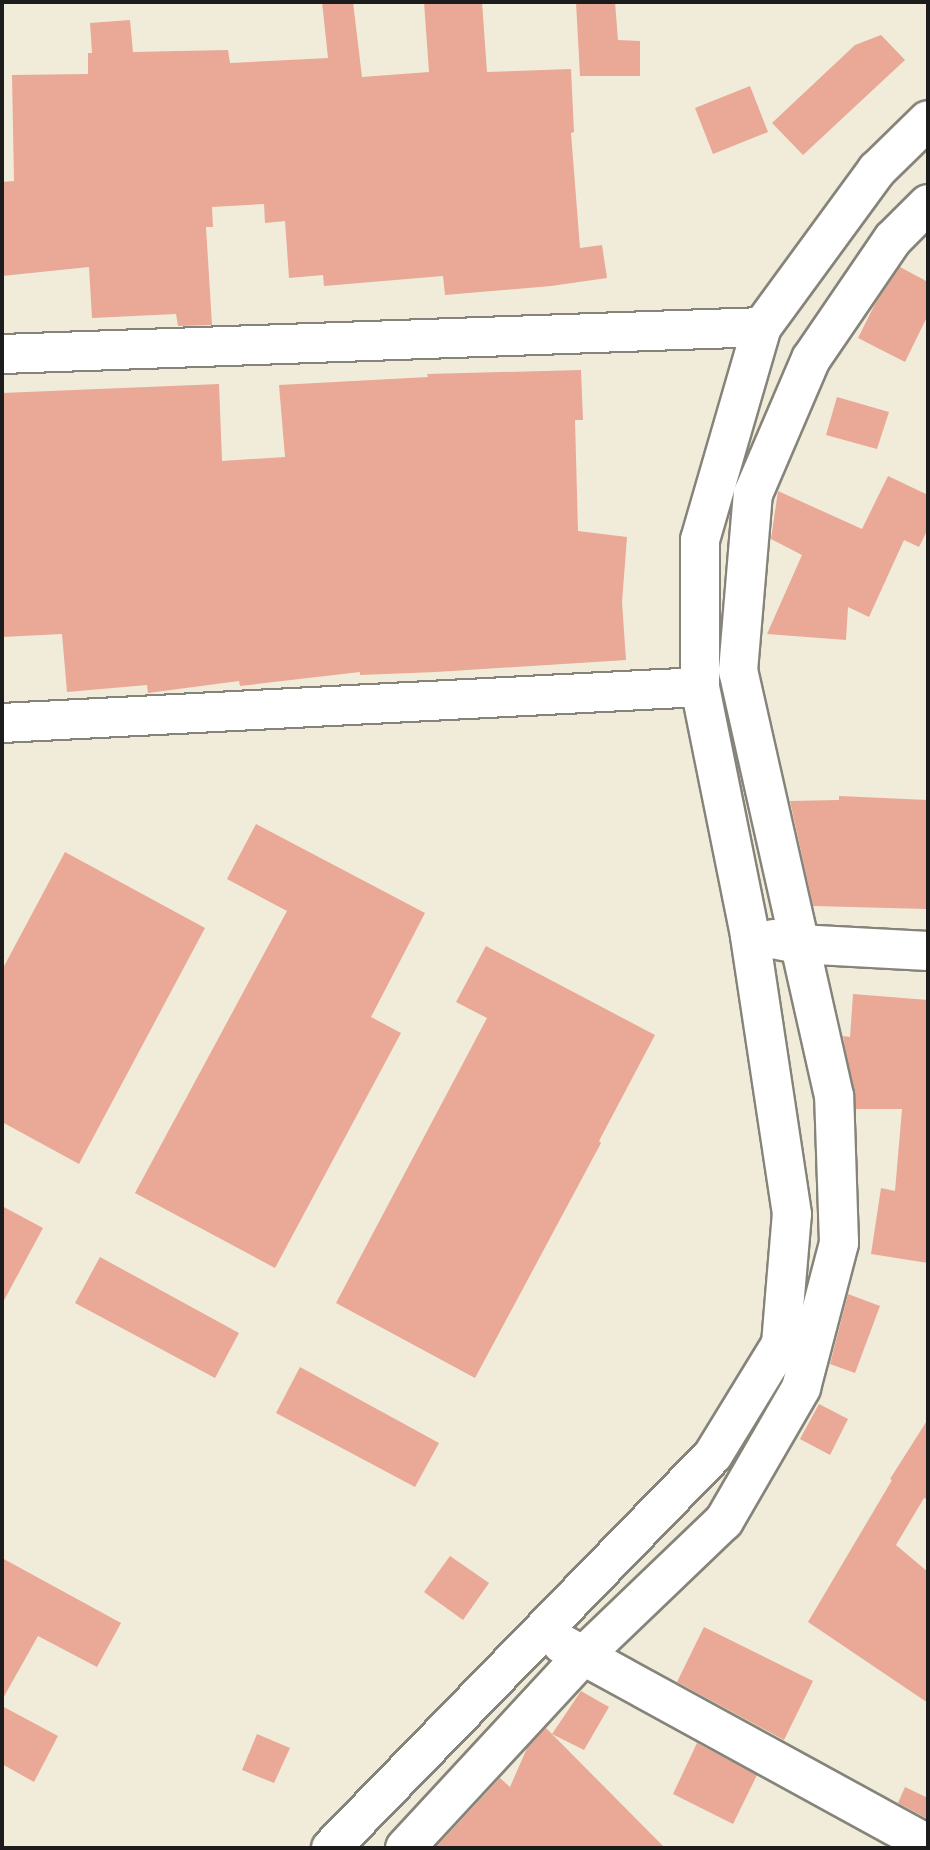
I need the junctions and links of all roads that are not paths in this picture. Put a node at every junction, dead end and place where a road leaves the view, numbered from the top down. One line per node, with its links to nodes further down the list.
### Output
1 (928, 120): 3 (street)
2 (928, 204): 8 (street)
3 (762, 327): 4 (street); 5 (street)
4 (2, 354)
5 (700, 687): 6 (street); 7 (street)
6 (2, 723)
7 (750, 935): 8 (street); 10 (street)
8 (798, 944): 9 (street); 11 (street)
9 (928, 951)
10 (538, 1632): 11 (street); 13 (street)
11 (583, 1656): 12 (street); 14 (street)
12 (928, 1844)
13 (331, 1848)
14 (405, 1848)

